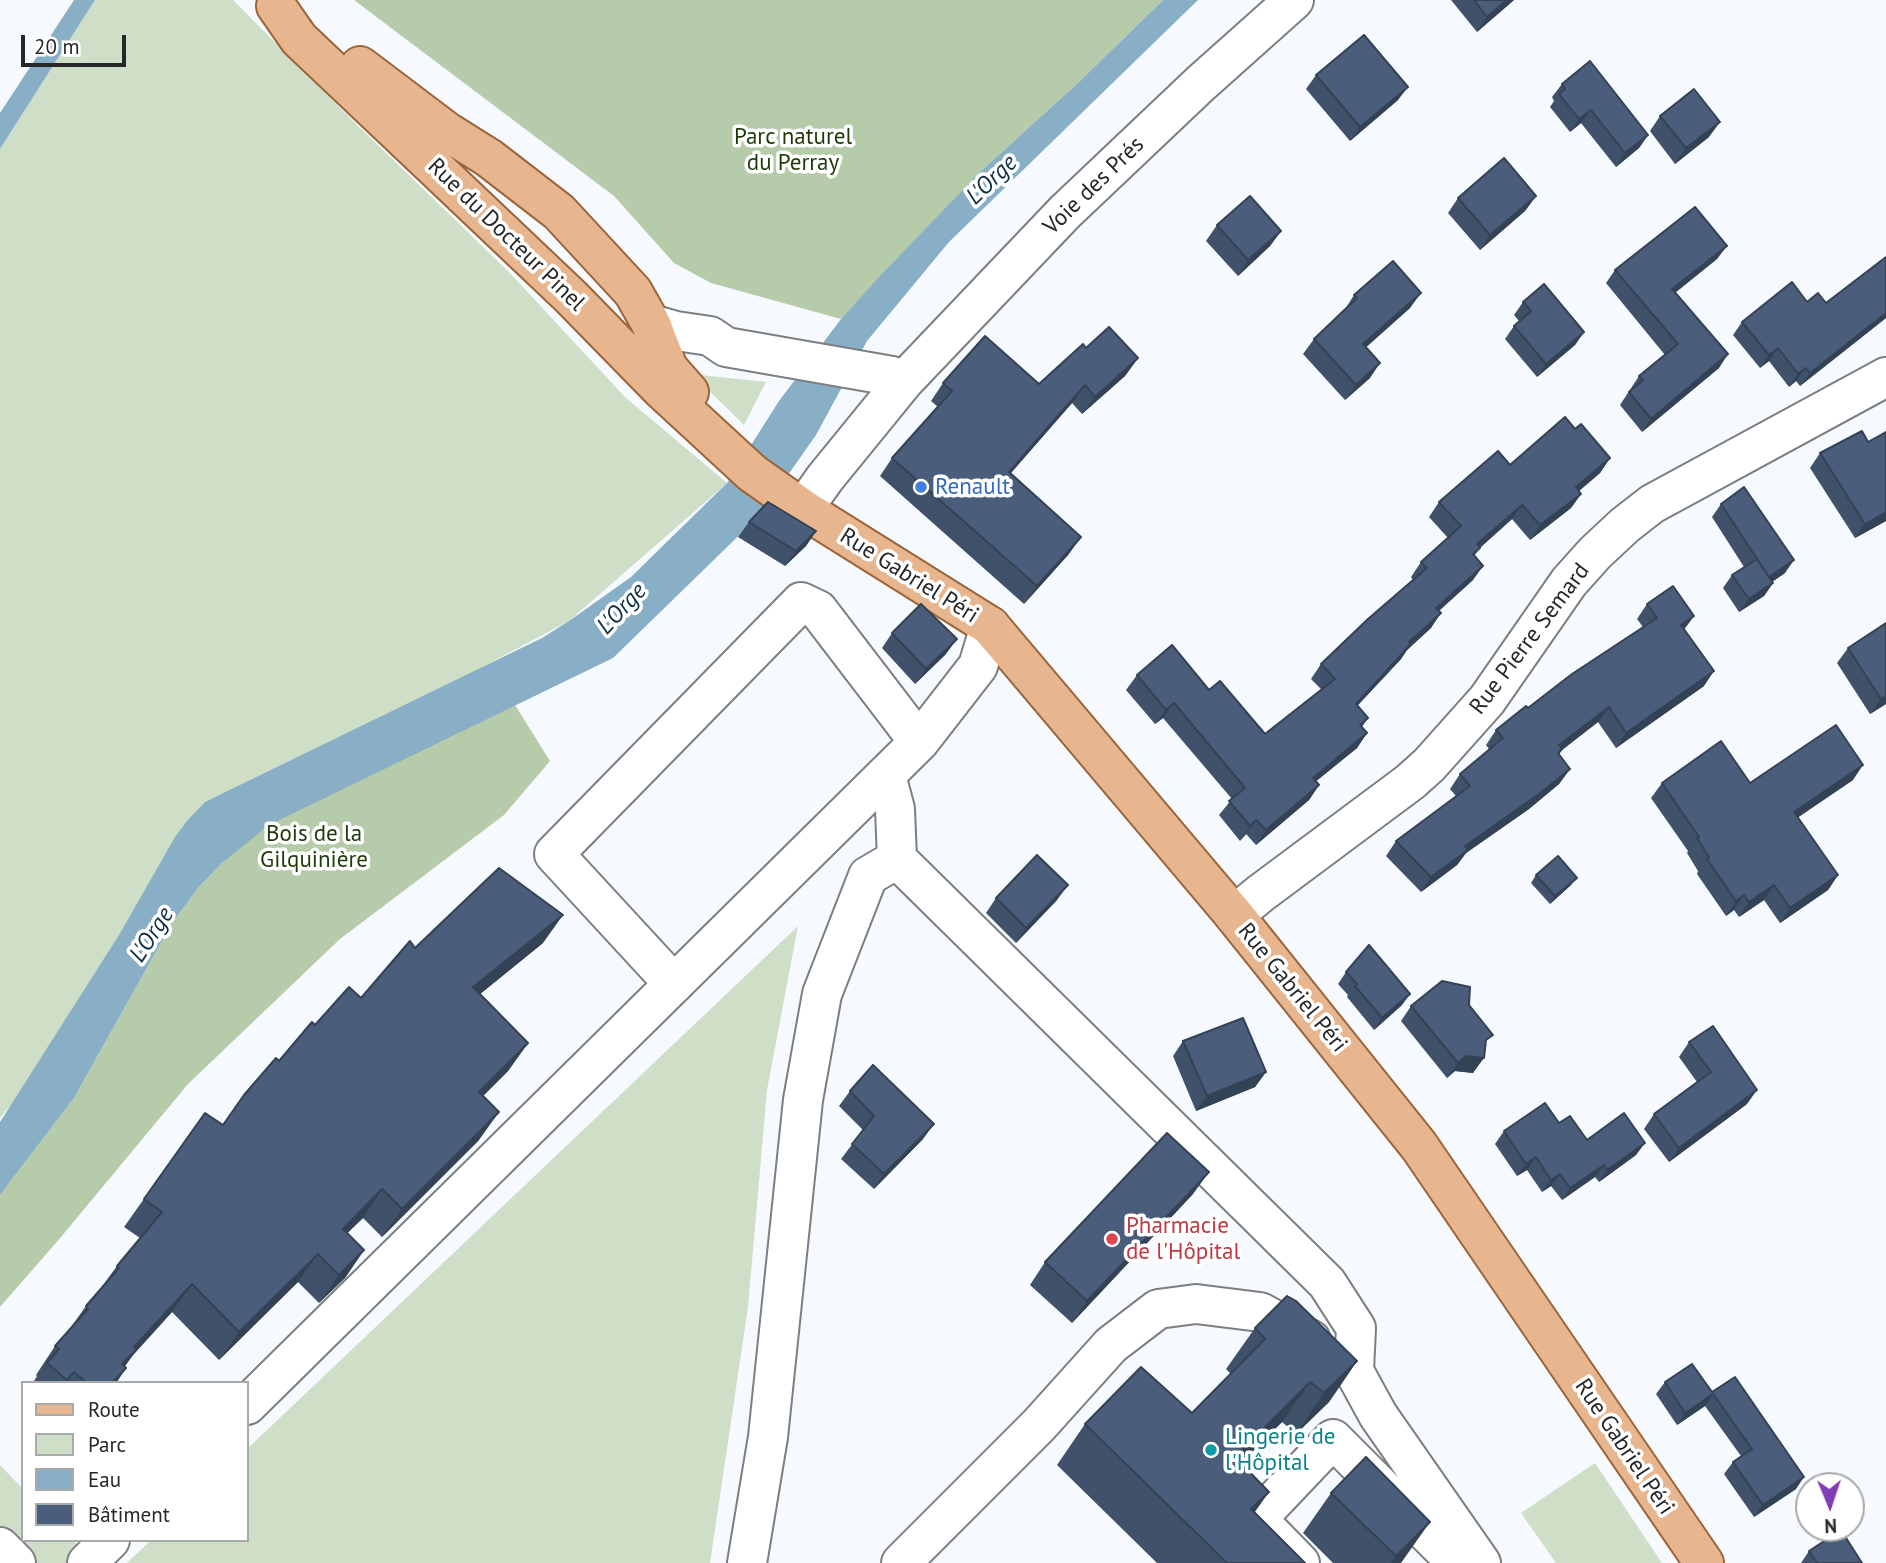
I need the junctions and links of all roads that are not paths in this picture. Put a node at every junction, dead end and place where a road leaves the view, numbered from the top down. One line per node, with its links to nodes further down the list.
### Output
1 (1294, 0): 6 (street, Voie des Prés)
2 (273, 3): 3 (main road, Rue du Docteur Pinel); 4 (main road, Rue du Docteur Pinel)
3 (654, 332): 4 (street); 6 (street); 7 (main road, Rue du Docteur Pinel)
4 (607, 333): 7 (main road, Rue du Docteur Pinel)
5 (1886, 377): 13 (street, Rue Pierre Semard)
6 (898, 378): 8 (street, Voie des Prés)
7 (729, 452): 8 (main road, Rue Gabriel Péri)
8 (796, 505): 9 (main road, Rue Gabriel Péri)
9 (990, 626): 10 (street); 13 (main road, Rue Gabriel Péri)
10 (919, 743): 11 (street); 14 (street)
11 (886, 775): 12 (street); 14 (street)
12 (897, 859): 15 (street); 21 (street)
13 (1234, 915): 25 (main road, Rue Gabriel Péri)
14 (674, 984): 16 (street)
15 (1354, 1371): 22 (street); 24 (street)
16 (248, 1404)
17 (108, 1542): 20 (street)
18 (0, 1547): 19 (street)
19 (16, 1563)
20 (87, 1563)
21 (747, 1563)
22 (901, 1563)
23 (1300, 1563): 24 (street)
24 (1474, 1563)
25 (1704, 1563)

